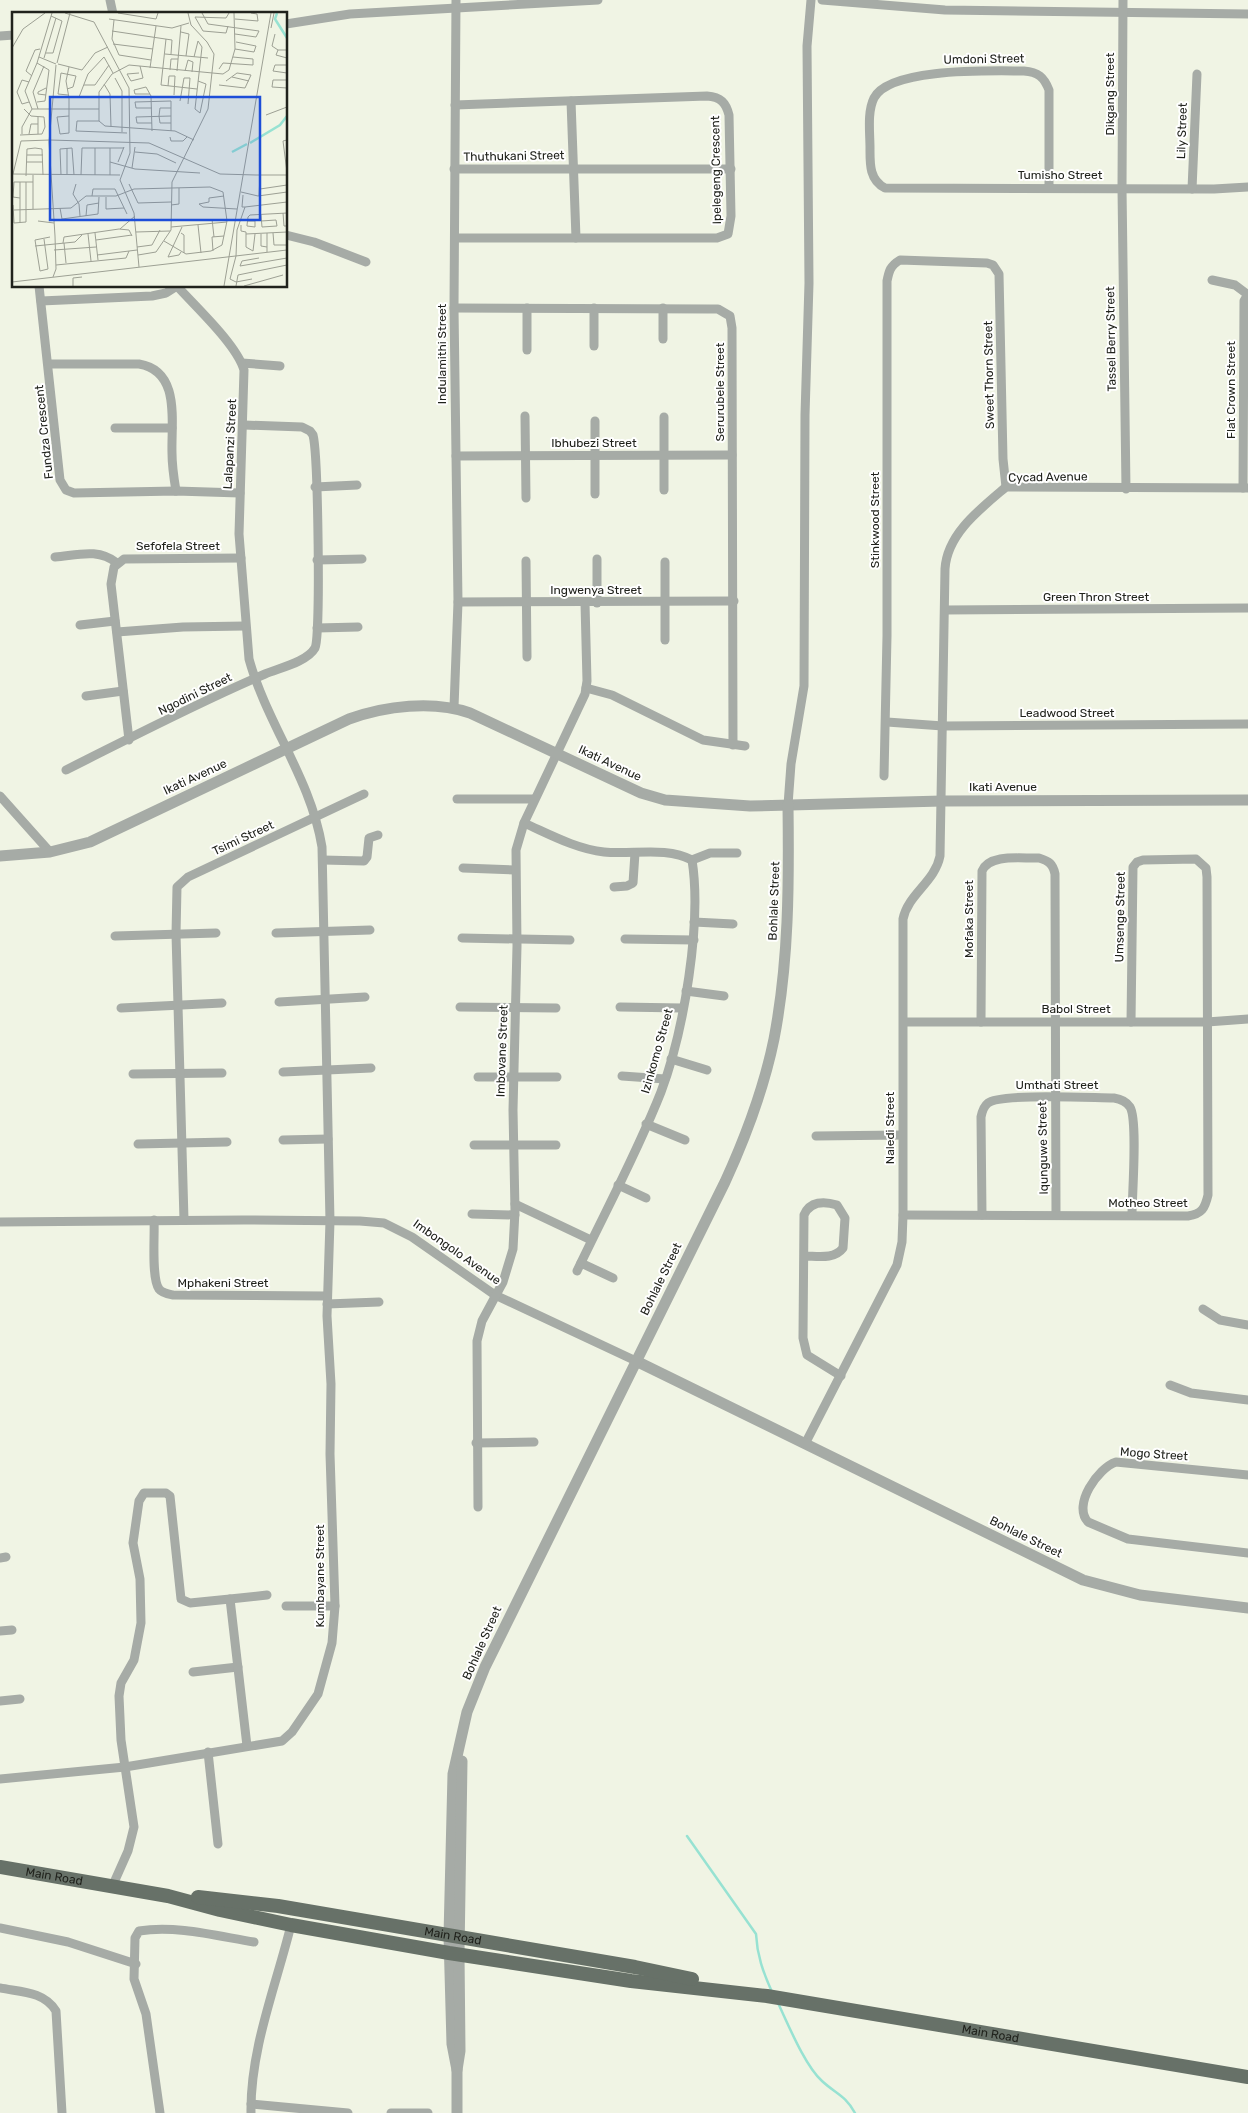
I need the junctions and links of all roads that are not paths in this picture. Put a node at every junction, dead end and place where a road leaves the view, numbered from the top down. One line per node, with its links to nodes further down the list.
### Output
1 (598, 0): 5 (street)
2 (810, 0): 107 (street)
3 (823, 0): 6 (street)
4 (1123, 0): 6 (street, Dikgang Street)
5 (456, 3): 8 (street); 11 (street, Indulamithi Street)
6 (1124, 12): 7 (street); 18 (street, Dikgang Street)
7 (1248, 14)
8 (288, 24)
9 (1196, 74): 19 (street, Lily Street)
10 (571, 102): 11 (street, Ipelegeng Crescent); 12 (street); 14 (street, Ipelegeng Crescent)
11 (455, 105): 13 (street, Indulamithi Street)
12 (574, 167): 13 (street, Thuthukani Street); 14 (street, Thuthukani Street); 22 (street)
13 (454, 169): 21 (street, Indulamithi Street)
14 (731, 169): 22 (street, Ipelegeng Crescent)
15 (875, 181): 16 (street, Tumisho Street); 16 (street, Umdoni Street)
16 (1049, 187): 18 (street, Tumisho Street)
17 (1248, 187): 19 (street, Tumisho Street)
18 (1122, 188): 19 (street, Tumisho Street); 56 (street, Tassel Berry Street)
19 (1192, 189)
20 (288, 236): 23 (street)
21 (455, 238): 22 (street, Ipelegeng Crescent); 31 (street, Indulamithi Street)
22 (576, 238)
23 (366, 262)
24 (993, 265): 54 (street, Sweet Thorn Street); 91 (street, Stinkwood Street)
25 (1212, 280): 29 (street)
26 (39, 288): 30 (street, Fundza Crescent)
27 (174, 288): 30 (street)
28 (179, 288): 38 (street, Lalapanzi Street)
29 (1247, 294): 55 (street, Flat Crown Street)
30 (41, 300): 39 (street, Fundza Crescent)
31 (454, 308): 32 (street, Serurubele Street); 50 (street, Indulamithi Street)
32 (527, 308): 33 (street, Serurubele Street); 37 (street)
33 (594, 308): 34 (street, Serurubele Street); 36 (street)
34 (663, 308): 35 (street); 49 (street, Serurubele Street)
35 (663, 339)
36 (594, 346)
37 (527, 350)
38 (242, 363): 40 (street); 44 (street, Lalapanzi Street)
39 (49, 364): 46 (street); 58 (street, Fundza Crescent)
40 (280, 366)
41 (525, 416): 51 (street)
42 (664, 418): 48 (street)
43 (594, 421): 47 (street)
44 (244, 425): 53 (street, Ngodini Street); 59 (street, Lalapanzi Street)
45 (115, 428): 46 (street)
46 (172, 428): 58 (street)
47 (594, 455): 48 (street, Ibhubezi Street); 51 (street, Ibhubezi Street); 60 (street)
48 (664, 455): 49 (street, Ibhubezi Street); 57 (street)
49 (732, 455): 70 (street, Serurubele Street)
50 (456, 456): 51 (street, Ibhubezi Street); 71 (street, Indulamithi Street)
51 (525, 456): 61 (street)
52 (357, 485): 53 (street)
53 (315, 487): 66 (street, Ngodini Street)
54 (1006, 488): 56 (street, Cycad Avenue); 77 (street, Cycad Avenue)
55 (1246, 488): 56 (street, Cycad Avenue)
56 (1126, 489)
57 (664, 490)
58 (176, 491): 59 (street, Fundza Crescent)
59 (240, 494): 63 (street, Lalapanzi Street)
60 (594, 494)
61 (526, 498)
62 (55, 557): 69 (street)
63 (241, 558): 69 (street, Sefofela Street); 80 (street, Lalapanzi Street)
64 (362, 559): 66 (street)
65 (597, 559): 75 (street)
66 (317, 560): 82 (street, Ngodini Street)
67 (526, 561): 72 (street)
68 (665, 562): 73 (street)
69 (117, 563): 78 (street)
70 (734, 601): 73 (street, Ingwenya Street); 95 (street, Serurubele Street)
71 (458, 602): 72 (street, Ingwenya Street); 90 (street, Indulamithi Street)
72 (526, 602): 74 (street, Ingwenya Street); 85 (street)
73 (664, 602): 75 (street, Ingwenya Street); 84 (street)
74 (585, 603): 75 (street, Ingwenya Street); 87 (street, Imbovane Street)
75 (597, 603)
76 (1248, 608): 77 (street, Green Thron Street)
77 (945, 610): 93 (street, Cycad Avenue)
78 (115, 620): 79 (street); 83 (street)
79 (80, 625)
80 (245, 626): 83 (street); 86 (street, Lalapanzi Street)
81 (358, 627): 82 (street)
82 (317, 628): 86 (street, Ngodini Street)
83 (117, 632): 88 (street)
84 (665, 640)
85 (527, 657)
86 (255, 678): 94 (street, Ngodini Street); 97 (street, Lalapanzi Street)
87 (586, 688): 95 (street); 98 (street, Imbovane Street)
88 (123, 691): 89 (street); 94 (street)
89 (86, 696)
90 (454, 707): 97 (street, Ikati Avenue); 98 (street, Ikati Avenue)
91 (886, 722): 93 (street, Leadwood Street); 100 (street, Stinkwood Street)
92 (1248, 724): 93 (street, Leadwood Street)
93 (944, 726): 106 (street, Cycad Avenue)
94 (128, 740): 99 (street, Ngodini Street)
95 (733, 745): 96 (street)
96 (746, 746)
97 (288, 748): 108 (street, Lalapanzi Street); 111 (street, Ikati Avenue)
98 (556, 753): 104 (street, Imbovane Street); 107 (street, Ikati Avenue)
99 (66, 770)
100 (884, 776)
101 (364, 794): 108 (street, Tsimi Street)
102 (0, 796): 111 (street)
103 (457, 799): 104 (street)
104 (534, 800): 109 (street, Imbovane Street)
105 (1248, 800): 106 (street, Ikati Avenue)
106 (942, 801): 107 (street, Ikati Avenue); 147 (street, Naledi Street)
107 (788, 805): 199 (street, Bohlale Street)
108 (316, 818): 115 (street, Lalapanzi Street); 126 (street, Tsimi Street)
109 (524, 823): 112 (street); 118 (street, Imbovane Street)
110 (378, 835): 115 (street)
111 (50, 852): 114 (street, Ikati Avenue)
112 (636, 853): 116 (street); 119 (street)
113 (738, 853): 116 (street)
114 (0, 856)
115 (323, 860): 122 (street, Lalapanzi Street)
116 (692, 860): 120 (street, Izinkomo Street)
117 (463, 868): 118 (street)
118 (515, 870): 129 (street, Imbovane Street)
119 (614, 887)
120 (694, 922): 121 (street); 132 (street, Izinkomo Street)
121 (733, 924)
122 (324, 930): 123 (street); 125 (street); 136 (street, Lalapanzi Street)
123 (370, 930)
124 (216, 933): 126 (street)
125 (276, 933)
126 (176, 934): 127 (street); 139 (street, Tsimi Street)
127 (115, 936)
128 (462, 938): 129 (street)
129 (517, 938): 131 (street); 143 (street, Imbovane Street)
130 (625, 939): 132 (street)
131 (570, 940)
132 (694, 940): 133 (street, Izinkomo Street)
133 (686, 991): 135 (street); 145 (street, Izinkomo Street)
134 (365, 996): 136 (street)
135 (724, 996)
136 (326, 999): 138 (street); 154 (street, Lalapanzi Street)
137 (222, 1002): 139 (street)
138 (280, 1002)
139 (178, 1004): 142 (street); 157 (street, Tsimi Street)
140 (460, 1007): 143 (street)
141 (620, 1007): 145 (street)
142 (121, 1008)
143 (516, 1008): 144 (street); 160 (street, Imbovane Street)
144 (556, 1008)
145 (682, 1008): 152 (street, Izinkomo Street)
146 (1248, 1019): 151 (street, Babol Street)
147 (904, 1022): 148 (street, Babol Street); 167 (street, Naledi Street)
148 (981, 1022): 149 (street, Babol Street); 149 (street, Mofaka Street)
149 (1056, 1022): 150 (street, Babol Street); 165 (street, Iqunguwe Street)
150 (1131, 1022): 151 (street, Babol Street); 151 (street, Umsenge Street)
151 (1206, 1022): 186 (street, Motheo Street)
152 (671, 1059): 155 (street); 164 (street, Izinkomo Street)
153 (371, 1068): 154 (street)
154 (327, 1070): 156 (street); 169 (street, Lalapanzi Street)
155 (707, 1070)
156 (283, 1072)
157 (180, 1073): 158 (street); 159 (street); 173 (street, Tsimi Street)
158 (222, 1073)
159 (133, 1074)
160 (514, 1076): 162 (street); 163 (street); 177 (street, Imbovane Street)
161 (622, 1076): 164 (street)
162 (478, 1077)
163 (557, 1077)
164 (665, 1079): 166 (street, Izinkomo Street)
165 (1055, 1097): 184 (street, Umthati Street); 185 (street, Iqunguwe Street); 186 (street, Umthati Street)
166 (646, 1124): 171 (street); 178 (street, Izinkomo Street)
167 (902, 1135): 168 (street); 183 (street, Naledi Street)
168 (816, 1136)
169 (328, 1139): 170 (street); 189 (street, Lalapanzi Street)
170 (283, 1140)
171 (685, 1140)
172 (226, 1142): 173 (street)
173 (182, 1143): 174 (street); 188 (street, Tsimi Street)
174 (138, 1144)
175 (474, 1145): 177 (street)
176 (556, 1145): 177 (street)
177 (514, 1146): 180 (street, Imbovane Street)
178 (618, 1185): 179 (street); 191 (street, Izinkomo Street)
179 (646, 1198)
180 (515, 1204): 182 (street, Imbovane Street); 191 (street)
181 (472, 1214): 182 (street)
182 (515, 1215): 194 (street, Imbovane Street)
183 (903, 1215): 184 (street, Motheo Street); 200 (street, Naledi Street)
184 (982, 1215): 185 (street, Motheo Street)
185 (1056, 1215): 186 (street, Motheo Street)
186 (1132, 1215)
187 (154, 1220): 188 (street, Imbongolo Avenue); 190 (street, Imbongolo Avenue); 195 (street, Mphakeni Street)
188 (184, 1220): 189 (street, Imbongolo Avenue)
189 (330, 1221): 194 (street, Imbongolo Avenue); 195 (street, Kumbayane Street)
190 (0, 1222)
191 (592, 1240): 193 (street, Izinkomo Street)
192 (804, 1256): 192 (street); 200 (street)
193 (613, 1278)
194 (495, 1295): 199 (street, Imbongolo Avenue); 204 (street, Imbovane Street)
195 (327, 1300): 196 (street); 212 (street, Kumbayane Street)
196 (379, 1302)
197 (1204, 1309): 198 (street)
198 (1248, 1325)
199 (636, 1361): 205 (street, Imbongolo Avenue); 230 (street, Bohlale Street)
200 (842, 1376): 205 (street, Naledi Street)
201 (1170, 1385): 202 (street)
202 (1248, 1400)
203 (534, 1442): 204 (street)
204 (476, 1443): 207 (street, Imbovane Street)
205 (805, 1444): 213 (street, Bohlale Street)
206 (1248, 1475): 208 (street, Mogo Street)
207 (478, 1507)
208 (1248, 1553)
209 (267, 1595): 210 (street)
210 (230, 1599): 216 (street); 222 (street)
211 (286, 1606): 212 (street)
212 (335, 1606): 220 (street, Kumbayane Street)
213 (1248, 1608)
214 (12, 1630): 215 (street)
215 (0, 1631)
216 (238, 1667): 217 (street); 220 (street)
217 (193, 1672)
218 (20, 1699): 219 (street)
219 (0, 1701)
220 (247, 1746): 221 (street, Kumbayane Street)
221 (208, 1752): 222 (street, Kumbayane Street); 224 (street)
222 (124, 1766): 223 (street, Kumbayane Street); 226 (street)
223 (0, 1779)
224 (218, 1844)
225 (0, 1867): 226 (main road, Main Road)
226 (112, 1886): 227 (main road, Main Road)
227 (168, 1896): 228 (main road, Main Road); 230 (main road, Main Road)
228 (291, 1925): 232 (main road, Main Road); 237 (street)
229 (0, 1928): 233 (street)
230 (454, 1937): 232 (street, Bohlale Street); 235 (main road, Main Road)
231 (254, 1942): 233 (street)
232 (454, 1954): 235 (main road, Main Road); 244 (street, Bohlale Street)
233 (136, 1964): 240 (street)
234 (0, 1988): 239 (street)
235 (733, 1991): 236 (main road, Main Road)
236 (1248, 2077)
237 (251, 2109): 238 (street)
238 (318, 2112): 241 (street)
239 (62, 2113)
240 (160, 2113)
241 (348, 2113)
242 (391, 2113): 243 (street)
243 (428, 2113)
244 (457, 2113)

